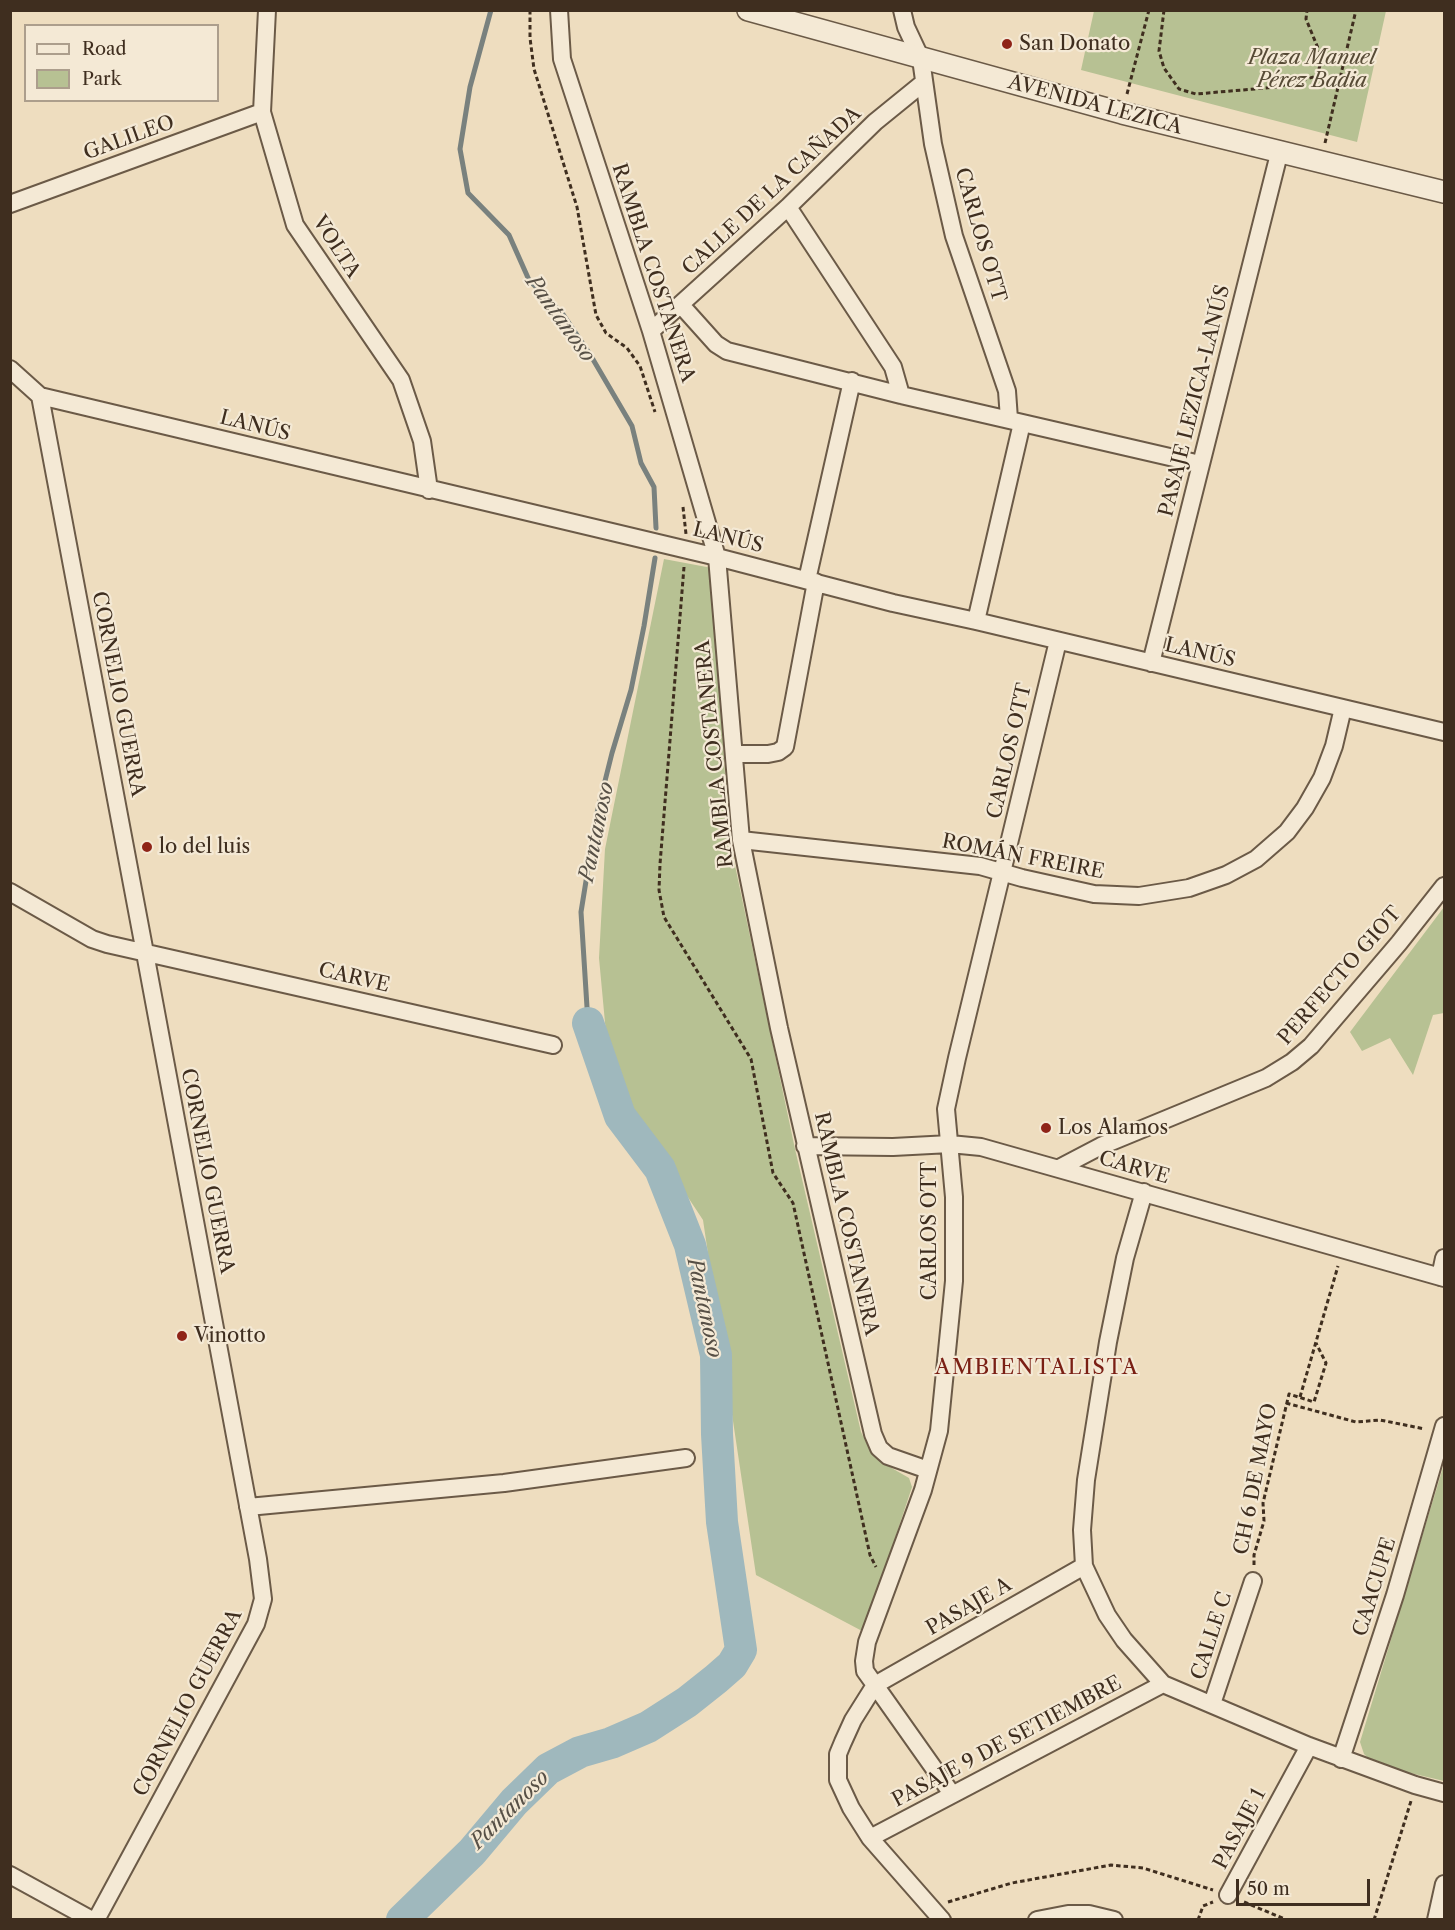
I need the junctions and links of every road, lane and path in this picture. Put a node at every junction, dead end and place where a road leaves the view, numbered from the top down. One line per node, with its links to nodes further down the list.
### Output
1 (267, 10): 12 (street, VOLTA)
2 (530, 10): 25 (path)
3 (559, 10): 20 (street, RAMBLA COSTANERA)
4 (748, 10): 10 (street, AVENIDA LEZICA)
5 (902, 10): 10 (street)
6 (1149, 10): 13 (path)
7 (1164, 10): 8 (path)
8 (1307, 10)
9 (1356, 10): 15 (path)
10 (921, 59): 11 (street, CARLOS OTT); 13 (street, AVENIDA LEZICA)
11 (923, 83): 18 (street, CALLE DE LA CAÑADA); 26 (street, CARLOS OTT)
12 (262, 112): 17 (street, GALILEO); 28 (street, VOLTA)
13 (1122, 113): 14 (street, AVENIDA LEZICA)
14 (1280, 150): 15 (street, AVENIDA LEZICA); 27 (street, PASAJE LEZICA-LANÚS)
15 (1321, 161): 16 (street, AVENIDA LEZICA)
16 (1444, 192)
17 (10, 204)
18 (788, 207): 19 (street, CALLE DE LA CAÑADA); 23 (street)
19 (681, 305): 20 (street, CALLE DE LA CAÑADA); 22 (street)
20 (651, 331): 31 (street, RAMBLA COSTANERA)
21 (10, 369): 24 (street, LANÚS)
22 (852, 381): 23 (street); 32 (street)
23 (901, 394): 26 (street)
24 (40, 396): 28 (street, LANÚS); 43 (street, CORNELIO GUERRA)
25 (658, 421)
26 (1015, 421): 27 (street); 33 (street, CARLOS OTT)
27 (1200, 464): 35 (street, PASAJE LEZICA-LANÚS)
28 (429, 490): 30 (street, LANÚS)
29 (682, 499): 30 (path)
30 (685, 549): 31 (street, LANÚS); 61 (path)
31 (717, 557): 32 (street, LANÚS); 38 (street, RAMBLA COSTANERA)
32 (812, 581): 33 (street, LANÚS); 38 (street)
33 (976, 621): 34 (street, LANÚS)
34 (1058, 641): 35 (street, LANÚS); 40 (street, CARLOS OTT)
35 (1151, 663): 36 (street, LANÚS)
36 (1343, 708): 37 (street, LANÚS); 40 (street, ROMÁN FREIRE)
37 (1444, 732)
38 (735, 754): 39 (street, RAMBLA COSTANERA)
39 (741, 840): 40 (street, ROMÁN FREIRE); 46 (street, RAMBLA COSTANERA)
40 (1003, 872): 45 (street, CARLOS OTT)
41 (1444, 886): 47 (street, PERFECTO GIOT)
42 (10, 892): 43 (street, CARVE)
43 (145, 953): 44 (street, CARVE); 58 (street, CORNELIO GUERRA)
44 (553, 1045)
45 (950, 1144): 46 (street, CARVE); 47 (street, CARVE); 57 (street, CARLOS OTT)
46 (805, 1146): 57 (street, RAMBLA COSTANERA)
47 (1059, 1168): 48 (street, CARVE)
48 (1144, 1192): 49 (street, CARVE); 59 (street)
49 (1343, 1249): 51 (street, CARVE); 52 (path, CH 6 DE MAYO)
50 (1444, 1258): 51 (street)
51 (1442, 1277)
52 (1316, 1343): 53 (path, CH 6 DE MAYO); 53 (path, CH 6 DE MAYO)
53 (1300, 1397): 54 (path, CH 6 DE MAYO)
54 (1286, 1403): 55 (path); 60 (path, CH 6 DE MAYO)
55 (1443, 1429): 66 (street, CAACUPE)
56 (686, 1458): 58 (street)
57 (928, 1470): 61 (street, CARLOS OTT)
58 (248, 1507): 75 (street, CORNELIO GUERRA)
59 (1084, 1566): 62 (street); 63 (street, PASAJE A)
60 (1253, 1581): 64 (street, CALLE C)
61 (886, 1590): 63 (street, CARLOS OTT)
62 (1163, 1684): 64 (street); 69 (street, PASAJE 9 DE SETIEMBRE)
63 (875, 1685): 69 (street, CARLOS OTT); 70 (street)
64 (1212, 1704): 65 (street)
65 (1309, 1746): 66 (street); 73 (street, PASAJE 1)
66 (1341, 1759): 67 (street)
67 (1416, 1785): 68 (street); 80 (path)
68 (1444, 1793)
69 (952, 1794): 70 (street, PASAJE 9 DE SETIEMBRE)
70 (870, 1838): 74 (street)
71 (10, 1875): 75 (street)
72 (1444, 1884): 81 (street)
73 (1228, 1895): 74 (path); 78 (path, PASAJE 1); 79 (path)
74 (938, 1915)
75 (94, 1920)
76 (1037, 1920): 77 (street)
77 (1114, 1920)
78 (1197, 1920)
79 (1287, 1920)
80 (1374, 1920)
81 (1436, 1920)

